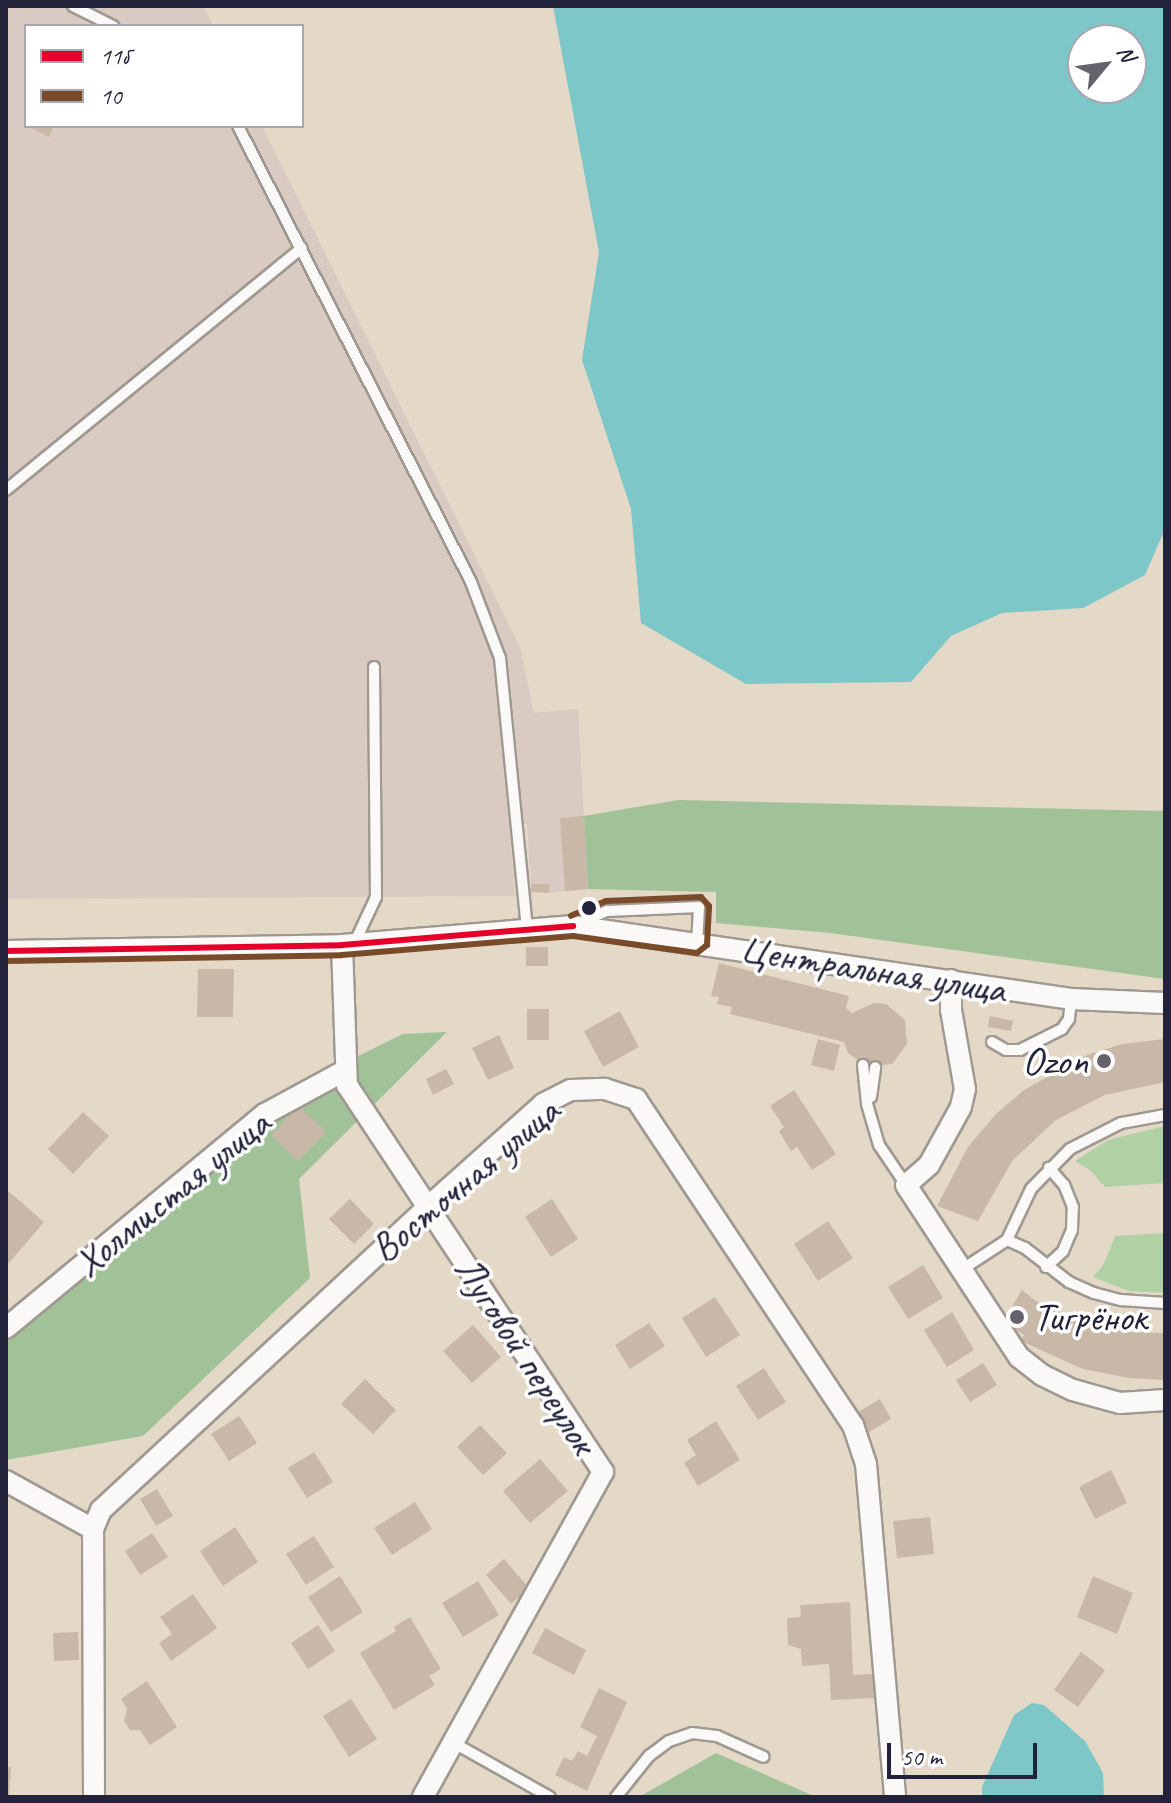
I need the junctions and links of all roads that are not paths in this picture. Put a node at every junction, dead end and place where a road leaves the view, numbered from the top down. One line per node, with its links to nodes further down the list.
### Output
1 (73, 6): 2 (lane)
2 (109, 24)
3 (239, 128): 4 (lane)
4 (302, 248): 5 (lane); 8 (lane)
5 (6, 490)
6 (374, 667): 10 (lane)
7 (573, 926): 8 (street, Центральная улица); 9 (street, Центральная улица); 9 (lane)
8 (527, 927): 10 (street, Центральная улица)
9 (697, 943): 12 (street, Центральная улица)
10 (348, 944): 11 (street, Центральная улица); 18 (street, Луговой переулок)
11 (6, 951)
12 (951, 980): 13 (street, Центральная улица); 22 (street)
13 (1071, 999): 14 (street, Центральная улица); 15 (lane)
14 (1165, 1003)
15 (992, 1042)
16 (863, 1065): 20 (lane)
17 (875, 1067): 20 (lane)
18 (346, 1070): 23 (street, Луговой переулок); 28 (street, Холмистая улица)
19 (1165, 1115): 21 (lane)
20 (872, 1123): 22 (lane)
21 (1049, 1168): 24 (lane); 25 (lane)
22 (906, 1185): 26 (street)
23 (428, 1207): 31 (street, Восточная улица); 32 (street, Луговой переулок); 38 (street, Восточная улица)
24 (1007, 1240): 25 (lane); 26 (lane)
25 (1046, 1267): 27 (lane)
26 (961, 1270): 29 (street)
27 (1165, 1303)
28 (6, 1328)
29 (1165, 1400)
30 (6, 1481): 31 (street)
31 (93, 1529): 34 (street)
32 (454, 1743): 35 (street, Луговой переулок); 36 (lane)
33 (764, 1757): 37 (lane)
34 (94, 1797)
35 (423, 1797)
36 (550, 1797)
37 (616, 1797)
38 (895, 1797)

